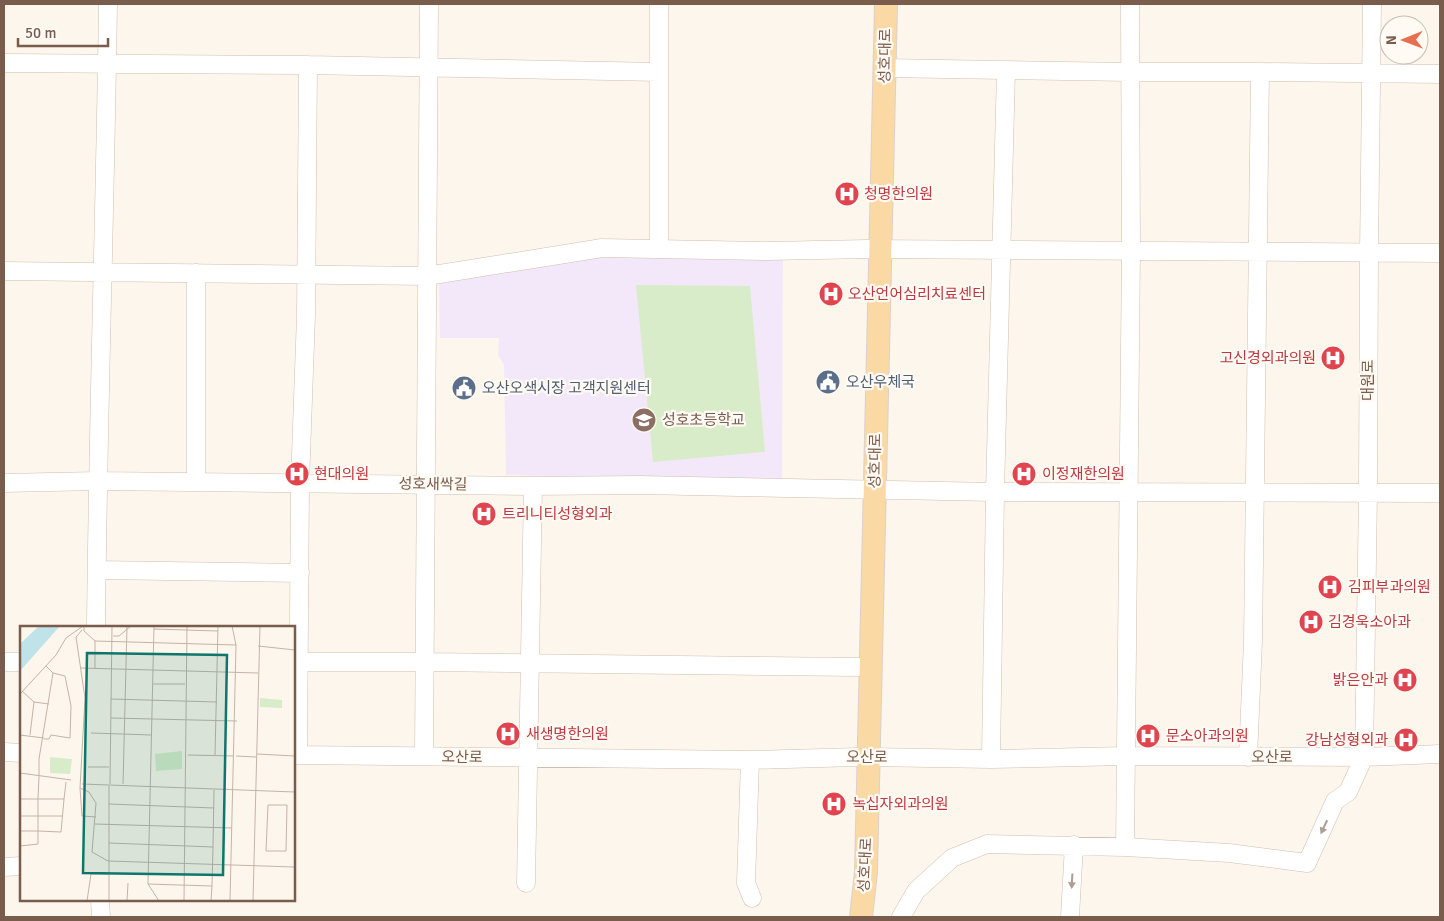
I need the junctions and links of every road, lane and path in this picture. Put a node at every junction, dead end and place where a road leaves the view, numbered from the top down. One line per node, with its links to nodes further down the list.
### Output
1 (108, 4): 9 (street)
2 (428, 4): 11 (street)
3 (659, 4): 14 (street)
4 (872, 4): 20 (main road, 성호대로)
5 (886, 4): 12 (main road, 성호대로)
6 (1130, 4): 15 (street)
7 (1372, 4): 17 (street, 대원로)
8 (4, 63): 9 (street)
9 (107, 64): 10 (street); 27 (street)
10 (308, 65): 11 (street); 29 (street)
11 (428, 67): 14 (street); 30 (street)
12 (884, 68): 13 (street); 20 (main road, 성호대로)
13 (1006, 71): 15 (street); 21 (street)
14 (659, 72): 19 (street)
15 (1129, 72): 16 (street); 22 (street)
16 (1260, 72): 17 (street); 23 (street)
17 (1372, 74): 18 (street); 24 (street, 대원로)
18 (1440, 74)
19 (659, 249): 20 (street); 30 (street)
20 (874, 249): 21 (street); 37 (main road, 성호대로)
21 (1002, 249): 22 (street); 38 (street)
22 (1131, 251): 23 (street); 39 (street)
23 (1258, 252): 24 (street); 40 (street)
24 (1369, 253): 25 (street); 41 (street, 대원로)
25 (1440, 253)
26 (4, 271): 27 (street)
27 (104, 272): 28 (street); 31 (street)
28 (196, 273): 29 (street); 32 (street)
29 (306, 274): 30 (street); 34 (street)
30 (427, 276): 35 (street)
31 (97, 481): 32 (street, 성호새싹길); 33 (street, 성호새싹길); 43 (street)
32 (196, 482): 34 (street, 성호새싹길)
33 (4, 483)
34 (300, 483): 35 (street, 성호새싹길); 44 (street)
35 (426, 484): 36 (street, 성호새싹길); 49 (street)
36 (534, 486): 37 (street, 성호새싹길); 50 (street)
37 (869, 489): 38 (street, 성호새싹길); 51 (main road, 성호대로); 58 (main road, 성호대로)
38 (995, 492): 39 (street, 성호새싹길); 62 (street)
39 (1128, 492): 40 (street, 성호새싹길); 57 (street)
40 (1256, 493): 41 (street, 성호새싹길); 59 (street)
41 (1368, 493): 42 (street, 성호새싹길); 60 (street, 대원로)
42 (1440, 493)
43 (97, 570): 44 (street); 45 (street)
44 (300, 573): 48 (street)
45 (96, 626)
46 (4, 662): 47 (street)
47 (20, 662)
48 (296, 662): 49 (street); 55 (street)
49 (424, 662): 50 (street); 56 (street)
50 (530, 663): 51 (street); 61 (street)
51 (859, 667): 58 (main road, 성호대로)
52 (4, 752): 53 (street)
53 (20, 753)
54 (1440, 754): 60 (street, 오산로)
55 (296, 755): 56 (street, 오산로)
56 (424, 756): 61 (street, 오산로)
57 (1125, 756): 59 (street, 오산로); 62 (street, 오산로); 65 (street)
58 (863, 757): 62 (street, 오산로); 63 (street, 오산로); 72 (main road, 성호대로); 73 (main road, 성호대로)
59 (1248, 757): 60 (street, 오산로)
60 (1364, 757): 65 (street, one-way to 65)
61 (528, 758): 63 (street, 오산로); 68 (street)
62 (991, 759)
63 (750, 760): 69 (street)
64 (1074, 845): 65 (street); 74 (street); 75 (street, one-way to 75)
65 (1126, 847)
66 (4, 866): 67 (street)
67 (20, 866)
68 (526, 883)
69 (752, 898)
70 (100, 901): 71 (street)
71 (101, 917)
72 (851, 917)
73 (862, 917)
74 (901, 917)
75 (1070, 917)

